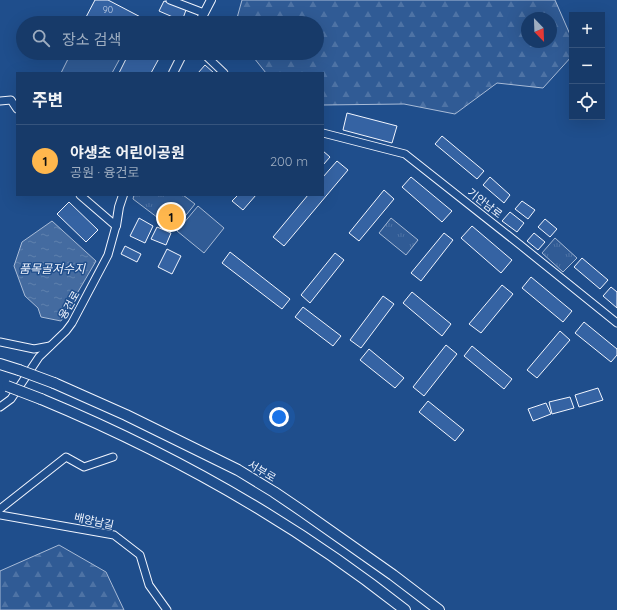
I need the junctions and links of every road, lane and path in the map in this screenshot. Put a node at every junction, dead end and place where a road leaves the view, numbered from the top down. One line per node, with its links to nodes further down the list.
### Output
1 (170, 0): 3 (street)
2 (211, 0): 3 (street)
3 (204, 13): 4 (street)
4 (202, 16)
5 (180, 60): 7 (street)
6 (210, 60): 8 (street)
7 (174, 72)
8 (223, 72)
9 (0, 101): 10 (street)
10 (16, 108)
11 (324, 133): 15 (street, 기안남로)
12 (81, 196): 14 (street)
13 (123, 196): 14 (street, 융건로)
14 (116, 226): 17 (street, 융건로)
15 (617, 324)
16 (0, 342): 17 (street)
17 (52, 345): 20 (street, 융건로)
18 (0, 364): 26 (main road, 서부로, bridge)
19 (4, 385): 25 (main road, bridge)
20 (0, 408)
21 (113, 457): 22 (street)
22 (0, 509)
23 (0, 515): 24 (street, 배양남길)
24 (167, 610)
25 (405, 610)
26 (439, 610)

